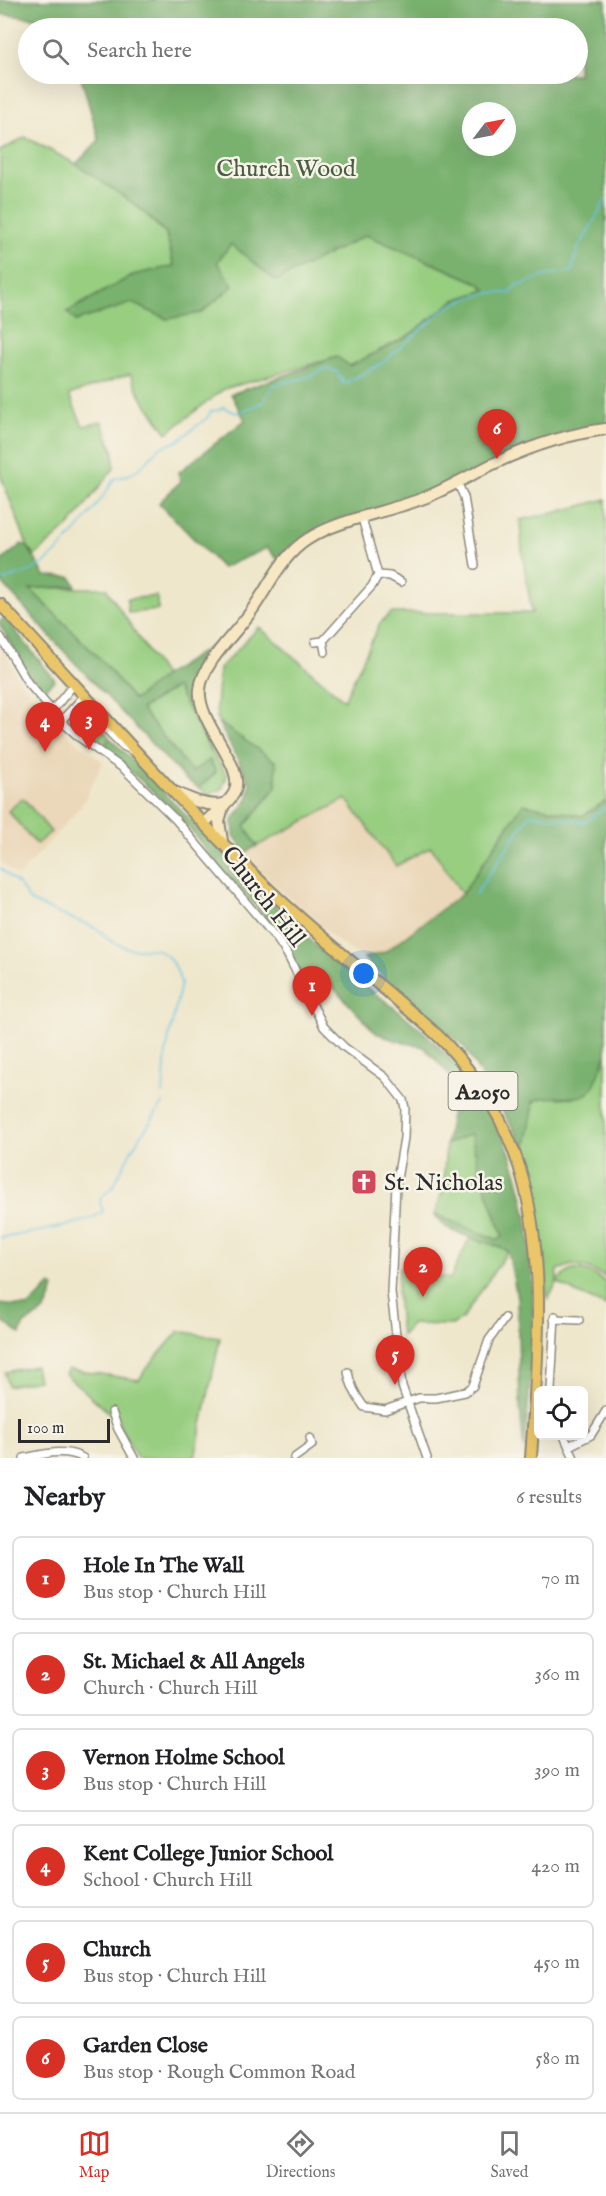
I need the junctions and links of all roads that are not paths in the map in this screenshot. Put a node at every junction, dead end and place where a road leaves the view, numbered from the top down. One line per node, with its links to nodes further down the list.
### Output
1 (606, 429): 2 (street)
2 (458, 482): 3 (street); 4 (street)
3 (362, 518): 5 (street); 17 (street)
4 (475, 565)
5 (378, 575): 6 (street); 9 (street)
6 (400, 582)
7 (0, 604): 10 (main road, A2050)
8 (0, 636): 13 (street, Church Hill)
9 (325, 652)
10 (74, 684): 11 (main road, A2050); 13 (street)
11 (85, 695): 12 (street); 15 (main road, A2050)
12 (73, 709): 14 (street); 15 (street)
13 (52, 711): 14 (street, Church Hill)
14 (61, 721): 24 (street, Church Hill)
15 (139, 754): 16 (main road, A2050)
16 (177, 793): 17 (street); 18 (main road, A2050)
17 (224, 804): 18 (street); 19 (street)
18 (205, 822): 19 (main road, A2050)
19 (222, 841): 35 (main road, A2050)
20 (505, 1318): 24 (street)
21 (579, 1320): 23 (street)
22 (348, 1372): 24 (street)
23 (551, 1386)
24 (407, 1402): 34 (street, Church Hill)
25 (606, 1411): 29 (street)
26 (112, 1412): 32 (street)
27 (310, 1438): 33 (street)
28 (566, 1440): 29 (street)
29 (569, 1446): 36 (street)
30 (24, 1458): 31 (street)
31 (83, 1458)
32 (134, 1458)
33 (294, 1458)
34 (427, 1458)
35 (531, 1458)
36 (574, 1458)

